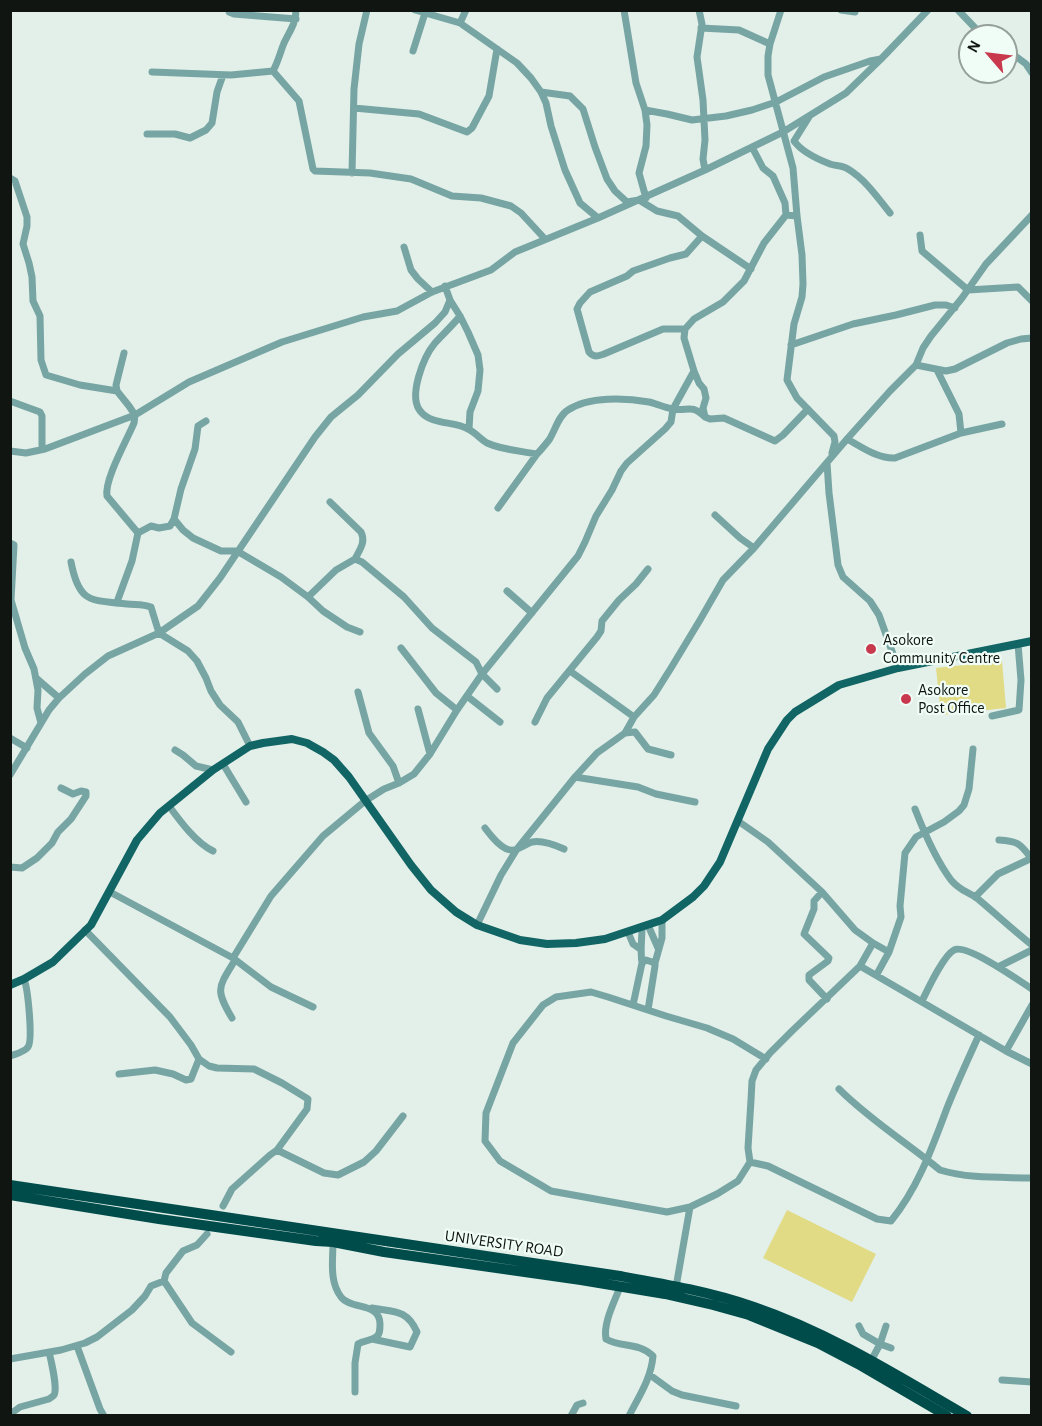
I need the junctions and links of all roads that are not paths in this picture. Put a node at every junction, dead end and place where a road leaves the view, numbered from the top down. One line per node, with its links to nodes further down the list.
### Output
1 (229, 10): 13 (street)
2 (367, 10): 28 (street)
3 (415, 10): 12 (street)
4 (466, 10): 14 (street)
5 (624, 10): 29 (street)
6 (699, 10): 16 (street)
7 (781, 10): 17 (street)
8 (841, 10): 11 (street)
9 (928, 10): 21 (street)
10 (958, 10): 15 (street)
11 (855, 12)
12 (425, 13): 14 (street); 19 (street)
13 (296, 15): 22 (street)
14 (460, 23): 18 (street)
15 (971, 24)
16 (701, 28): 17 (street); 31 (street)
17 (770, 44): 27 (street)
18 (497, 49): 26 (street); 28 (street)
19 (412, 51)
20 (1018, 58): 24 (street)
21 (881, 59): 27 (street); 30 (street)
22 (273, 71): 25 (street); 36 (street)
23 (152, 72): 25 (street)
24 (1032, 73)
25 (223, 75): 33 (street)
26 (541, 92): 38 (street); 43 (street)
27 (776, 102): 31 (street); 32 (street)
28 (354, 108): 36 (street)
29 (645, 110): 31 (street); 38 (street)
30 (810, 115): 32 (street); 39 (street)
31 (704, 119): 35 (street)
32 (783, 132): 34 (street); 42 (street)
33 (147, 134)
34 (752, 147): 35 (street); 40 (street)
35 (705, 171): 38 (street)
36 (352, 173): 46 (street)
37 (10, 178): 63 (street)
38 (642, 199): 43 (street); 45 (street)
39 (890, 213)
40 (786, 214): 42 (street); 48 (street)
41 (1032, 215): 50 (street)
42 (797, 216): 58 (street)
43 (598, 219): 46 (street)
44 (920, 235): 50 (street)
45 (702, 236): 48 (street); 56 (street)
46 (545, 239): 49 (street)
47 (404, 247): 51 (street)
48 (752, 269): 56 (street)
49 (445, 286): 51 (street); 52 (street)
50 (968, 290): 53 (street); 54 (street)
51 (432, 292): 67 (street)
52 (450, 300): 55 (street); 85 (street)
53 (1032, 301)
54 (955, 308): 58 (street); 60 (street)
55 (460, 316): 71 (street); 71 (street)
56 (685, 328): 62 (street)
57 (1032, 338): 61 (street)
58 (791, 345): 66 (street)
59 (124, 353): 63 (street)
60 (916, 365): 61 (street); 73 (street)
61 (937, 370): 72 (street)
62 (694, 371): 65 (street); 68 (street)
63 (117, 391): 67 (street)
64 (10, 401): 74 (street)
65 (674, 409): 68 (street); 76 (street); 92 (street)
66 (808, 409): 68 (street); 77 (street)
67 (135, 415): 74 (street); 82 (street)
68 (705, 417)
69 (206, 421): 81 (street)
70 (1002, 424): 72 (street)
71 (469, 429): 76 (street)
72 (961, 433): 73 (street)
73 (847, 440): 77 (street)
74 (45, 449): 75 (street)
75 (10, 451)
76 (537, 454): 79 (street)
77 (826, 465): 84 (street); 98 (street)
78 (330, 502): 86 (street)
79 (498, 508)
80 (715, 515): 84 (street)
81 (174, 519): 82 (street); 85 (street)
82 (138, 532): 91 (street)
83 (10, 543): 101 (street)
84 (754, 548): 109 (street)
85 (237, 551): 90 (street); 94 (street)
86 (355, 559): 90 (street); 100 (street)
87 (71, 562): 91 (street)
88 (648, 570): 99 (street)
89 (507, 591): 92 (street)
90 (308, 597): 93 (street)
91 (117, 602): 94 (street)
92 (532, 613): 100 (street)
93 (360, 632)
94 (159, 633): 105 (street); 115 (street)
95 (1032, 641): 96 (main road)
96 (1018, 644): 98 (main road); 108 (street)
97 (401, 648): 107 (street)
98 (898, 668): 132 (main road)
99 (570, 671): 109 (street); 111 (street)
100 (482, 674): 102 (street); 104 (street)
101 (36, 677): 105 (street); 112 (street)
102 (497, 689)
103 (358, 692): 125 (street)
104 (467, 696): 107 (street); 110 (street)
105 (58, 699): 112 (street)
106 (418, 709): 119 (street)
107 (457, 710): 119 (street)
108 (992, 716)
109 (634, 717): 113 (street)
110 (500, 722)
111 (535, 722)
112 (41, 723): 116 (street)
113 (625, 733): 120 (street); 124 (street)
114 (10, 738): 116 (street)
115 (250, 746): 121 (main road); 127 (main road)
116 (27, 748): 123 (street)
117 (973, 749): 134 (street)
118 (175, 750): 122 (street)
119 (430, 754): 125 (street)
120 (671, 755)
121 (223, 764): 122 (main road); 128 (street)
122 (213, 770): 130 (main road)
123 (10, 775)
124 (575, 777): 129 (street); 136 (street)
125 (399, 783): 127 (street)
126 (61, 788): 140 (street)
127 (365, 801): 145 (main road); 155 (street)
128 (246, 802)
129 (695, 802)
130 (169, 806): 138 (street); 141 (main road)
131 (915, 808): 134 (street)
132 (738, 821): 142 (street); 144 (main road)
133 (485, 828): 136 (street)
134 (924, 834): 143 (street); 154 (street)
135 (999, 840): 139 (street)
136 (517, 849): 137 (street); 145 (street)
137 (564, 849)
138 (213, 851)
139 (1031, 858): 143 (street)
140 (10, 867)
141 (110, 892): 147 (main road); 155 (street)
142 (822, 892): 149 (street); 164 (street)
143 (975, 897): 150 (street)
144 (662, 920): 146 (main road); 151 (street)
145 (477, 925): 148 (main road)
146 (645, 926): 148 (main road); 151 (street); 152 (street)
147 (85, 930): 161 (main road); 174 (street)
148 (628, 932): 152 (street)
149 (873, 943): 154 (street); 158 (street)
150 (1032, 945)
151 (658, 948): 152 (street); 157 (street)
152 (640, 950): 156 (street)
153 (1032, 950): 159 (street)
154 (889, 952): 160 (street)
155 (234, 959): 168 (street); 170 (street)
156 (642, 963): 157 (street); 166 (street)
157 (655, 963): 169 (street)
158 (860, 966): 160 (street); 164 (street)
159 (998, 967): 163 (street); 165 (street)
160 (877, 974): 165 (street)
161 (24, 979): 162 (main road); 173 (street)
162 (10, 985)
163 (1032, 989)
164 (827, 999): 175 (street)
165 (922, 1001): 171 (street)
166 (633, 1005): 169 (street); 187 (street)
167 (1032, 1005): 172 (street)
168 (313, 1007)
169 (648, 1010): 175 (street)
170 (232, 1018)
171 (979, 1035): 172 (street); 181 (street)
172 (1006, 1051): 176 (street)
173 (10, 1056)
174 (200, 1059): 177 (street); 180 (street)
175 (766, 1059): 182 (street)
176 (1032, 1064)
177 (119, 1074)
178 (839, 1089): 181 (street)
179 (403, 1116): 180 (street)
180 (277, 1150): 186 (street)
181 (927, 1160): 182 (street); 183 (street)
182 (750, 1162): 187 (street)
183 (1032, 1178)
184 (10, 1185): 190 (highway, UNIVERSITY ROAD)
185 (10, 1195): 189 (highway, UNIVERSITY ROAD)
186 (223, 1206)
187 (690, 1207): 193 (street)
188 (207, 1234): 191 (street)
189 (333, 1242): 190 (highway, UNIVERSITY ROAD); 194 (street)
190 (582, 1276): 192 (highway, UNIVERSITY ROAD); 193 (highway, UNIVERSITY ROAD)
191 (164, 1281): 199 (street); 202 (street)
192 (620, 1287): 205 (street); 215 (highway, UNIVERSITY ROAD)
193 (676, 1287): 204 (highway, UNIVERSITY ROAD)
194 (367, 1307): 197 (street); 197 (street)
195 (859, 1326): 198 (street)
196 (886, 1326): 198 (street)
197 (372, 1339): 208 (street)
198 (880, 1344): 200 (street); 204 (street)
199 (76, 1346): 201 (street); 212 (street)
200 (891, 1348)
201 (49, 1352): 203 (street); 211 (street)
202 (231, 1352)
203 (10, 1359)
204 (871, 1361): 216 (highway, UNIVERSITY ROAD)
205 (650, 1375): 210 (street); 214 (street)
206 (1002, 1380): 207 (street)
207 (1032, 1382)
208 (355, 1392)
209 (583, 1403): 213 (street)
210 (736, 1406)
211 (11, 1416)
212 (104, 1416)
213 (572, 1416)
214 (629, 1416)
215 (947, 1416)
216 (967, 1416)

